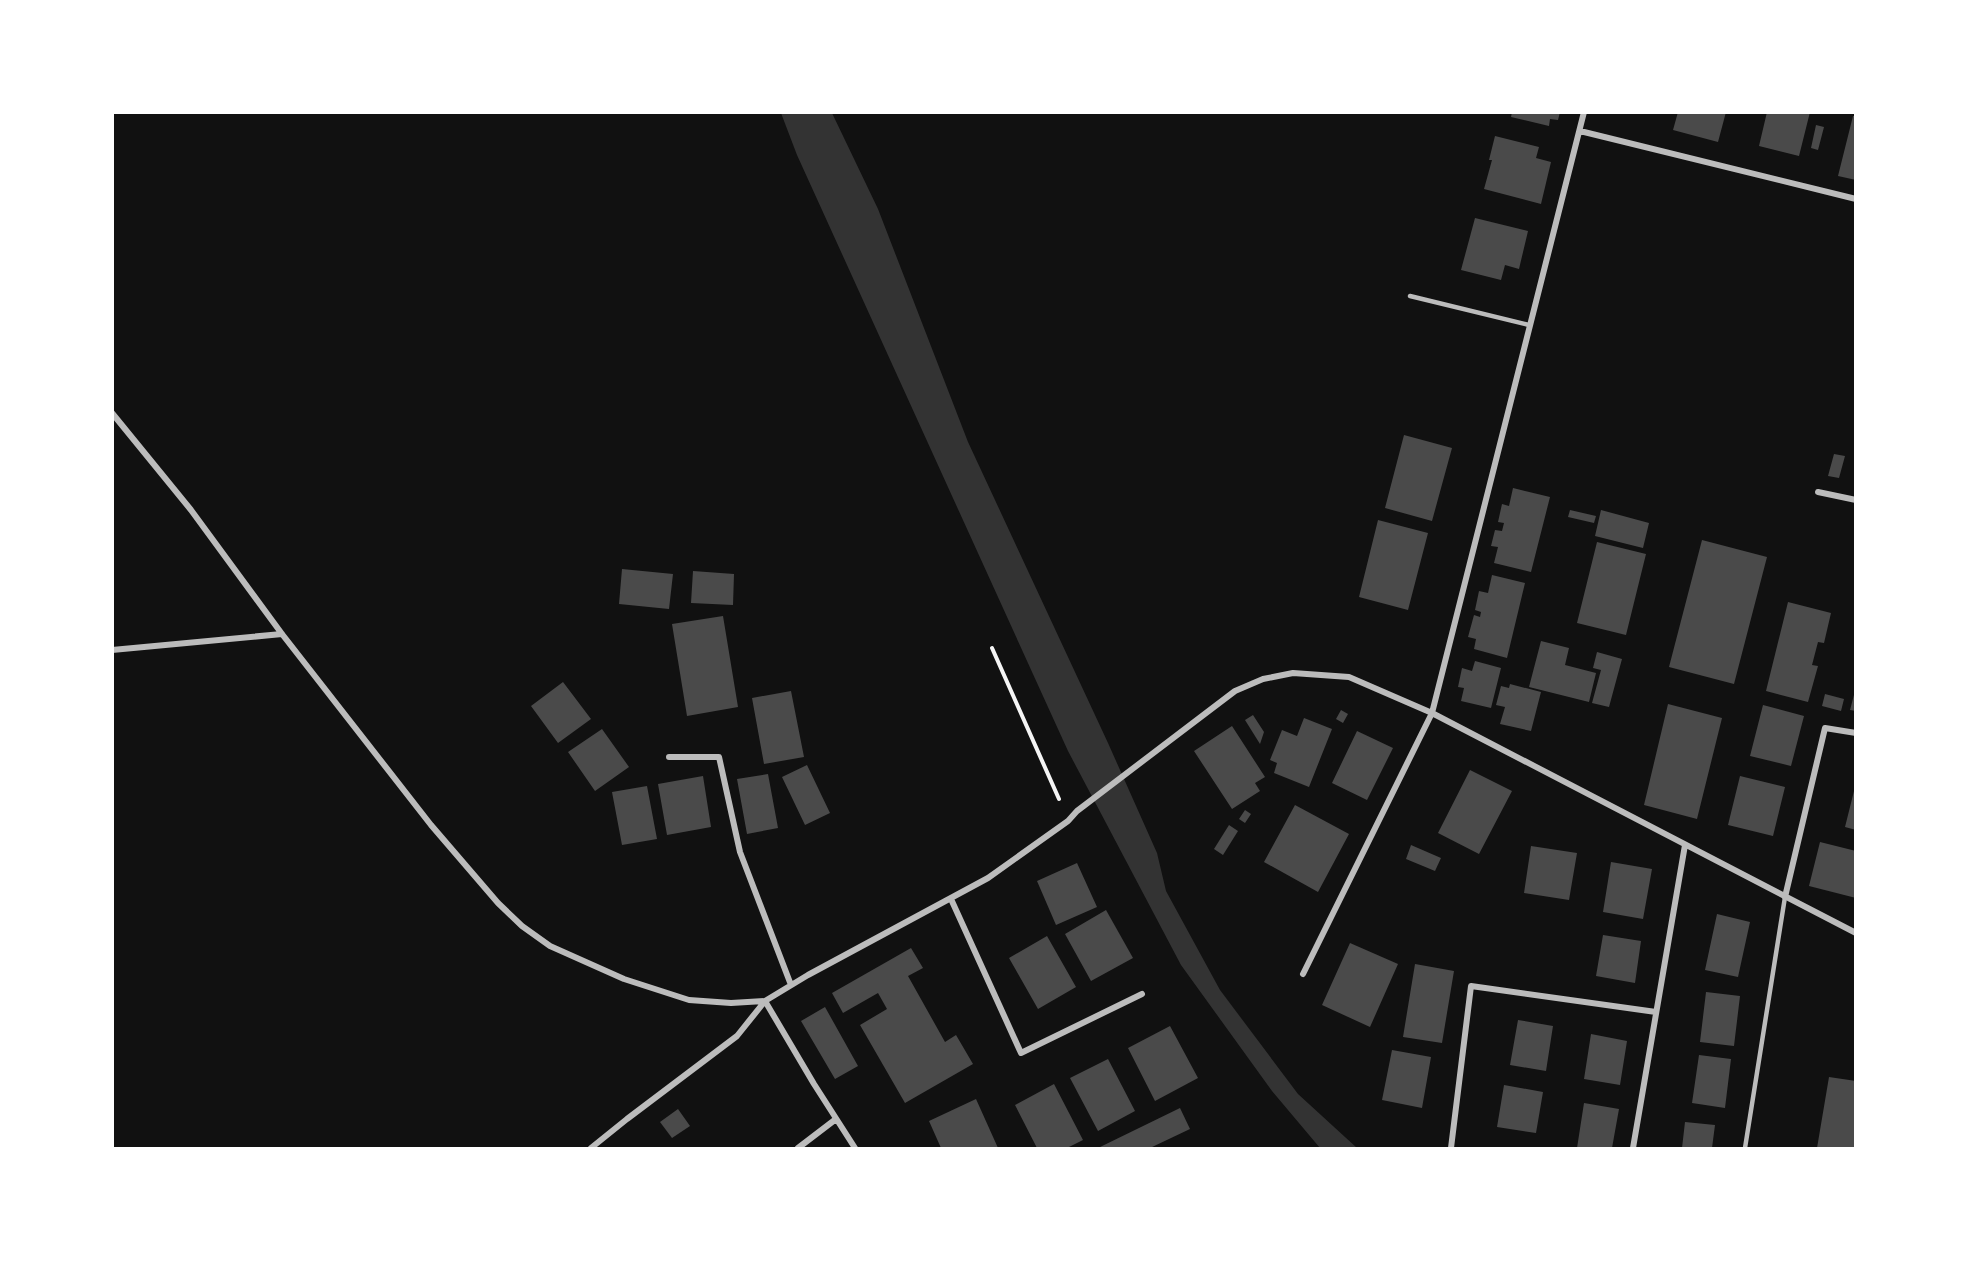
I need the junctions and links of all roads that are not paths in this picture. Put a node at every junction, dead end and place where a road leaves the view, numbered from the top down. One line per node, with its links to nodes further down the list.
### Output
1 (1584, 112): 2 (street)
2 (1580, 131): 3 (street); 5 (street)
3 (1856, 199)
4 (1410, 297): 5 (lane)
5 (1529, 325): 11 (street)
6 (112, 413): 9 (street)
7 (1818, 492): 8 (street)
8 (1856, 500)
9 (282, 634): 10 (street); 21 (street)
10 (112, 650)
11 (1432, 713): 14 (street); 16 (street); 18 (street)
12 (1856, 733): 15 (street)
13 (669, 757): 19 (street)
14 (1685, 845): 15 (street); 22 (street)
15 (1785, 897): 17 (street); 29 (lane)
16 (951, 899): 19 (street); 20 (street)
17 (1856, 933)
18 (1303, 974)
19 (791, 985): 21 (street)
20 (1142, 994)
21 (765, 1001): 23 (street); 24 (street)
22 (1656, 1012): 27 (street); 28 (street)
23 (836, 1119): 25 (street); 26 (street)
24 (591, 1149)
25 (798, 1149)
26 (855, 1149)
27 (1451, 1149)
28 (1633, 1149)
29 (1745, 1149)

